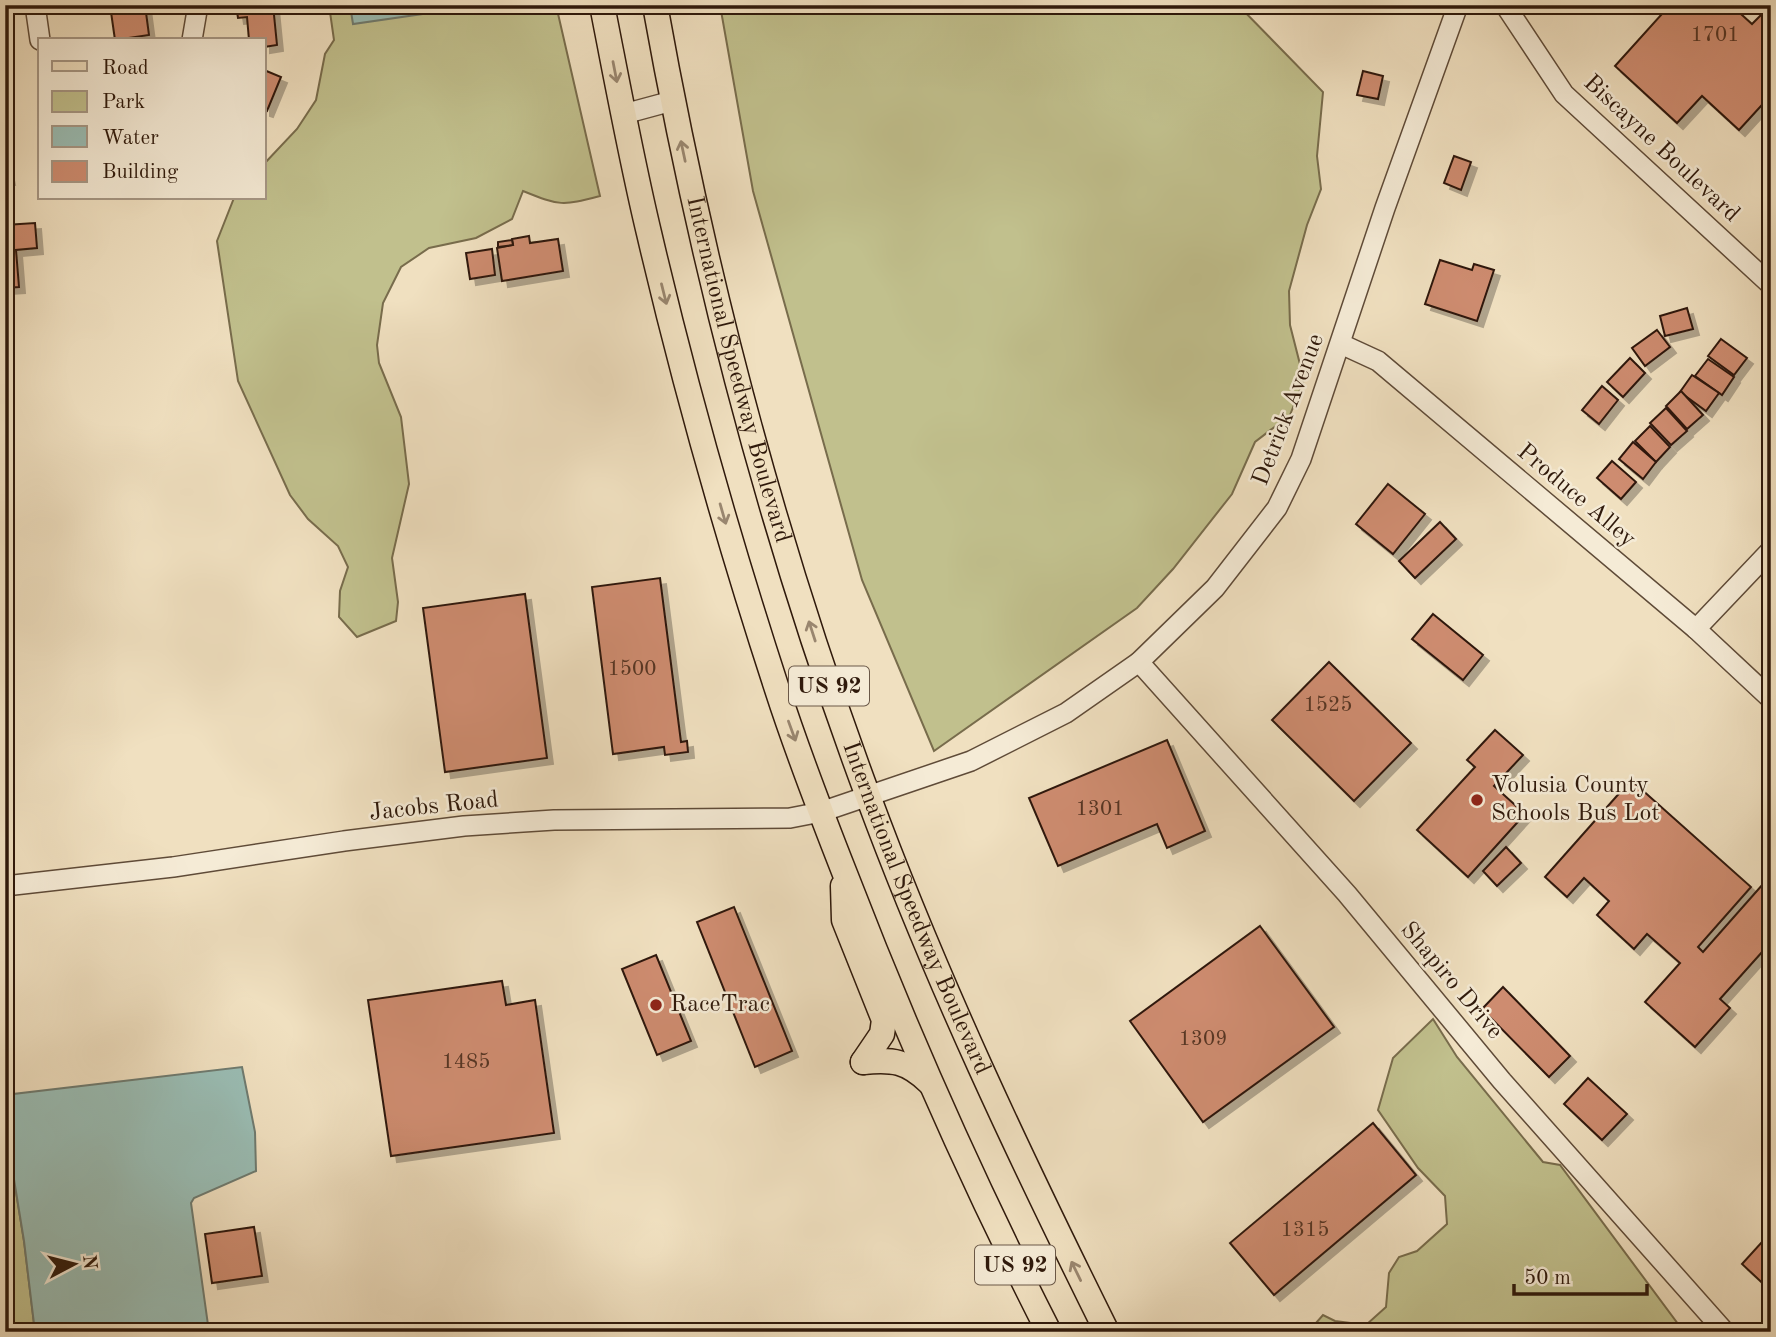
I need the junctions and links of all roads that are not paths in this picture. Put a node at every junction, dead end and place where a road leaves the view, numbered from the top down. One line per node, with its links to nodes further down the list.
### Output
1 (35, 5): 7 (street)
2 (198, 5): 8 (street)
3 (602, 5): 10 (main road, International Speedway Boulevard / US 92, one-way to 10)
4 (655, 5): 9 (main road, International Speedway Boulevard / US 92)
5 (1458, 5): 12 (street, Detrick Avenue)
6 (1505, 5): 11 (street, Biscayne Boulevard)
7 (40, 38)
8 (192, 38)
9 (672, 101): 10 (street); 17 (main road, International Speedway Boulevard / US 92, one-way to 9)
10 (624, 114): 18 (main road, International Speedway Boulevard / US 92, one-way to 18)
11 (1771, 285)
12 (1341, 344): 14 (street, Produce Alley); 15 (street, Detrick Avenue)
13 (1771, 550): 14 (street)
14 (1696, 629): 16 (street, Produce Alley)
15 (1139, 662): 17 (street, Detrick Avenue); 24 (street, Shapiro Drive)
16 (1771, 699)
17 (868, 797): 18 (street, Jacobs Road); 23 (main road, International Speedway Boulevard / US 92, one-way to 17)
18 (821, 812): 19 (main road, International Speedway Boulevard / US 92); 20 (street, Jacobs Road)
19 (842, 867): 21 (main road, International Speedway Boulevard / US 92); 21 (main road)
20 (5, 886)
21 (930, 1084): 22 (main road, International Speedway Boulevard / US 92)
22 (1049, 1332)
23 (1107, 1332)
24 (1725, 1332)

